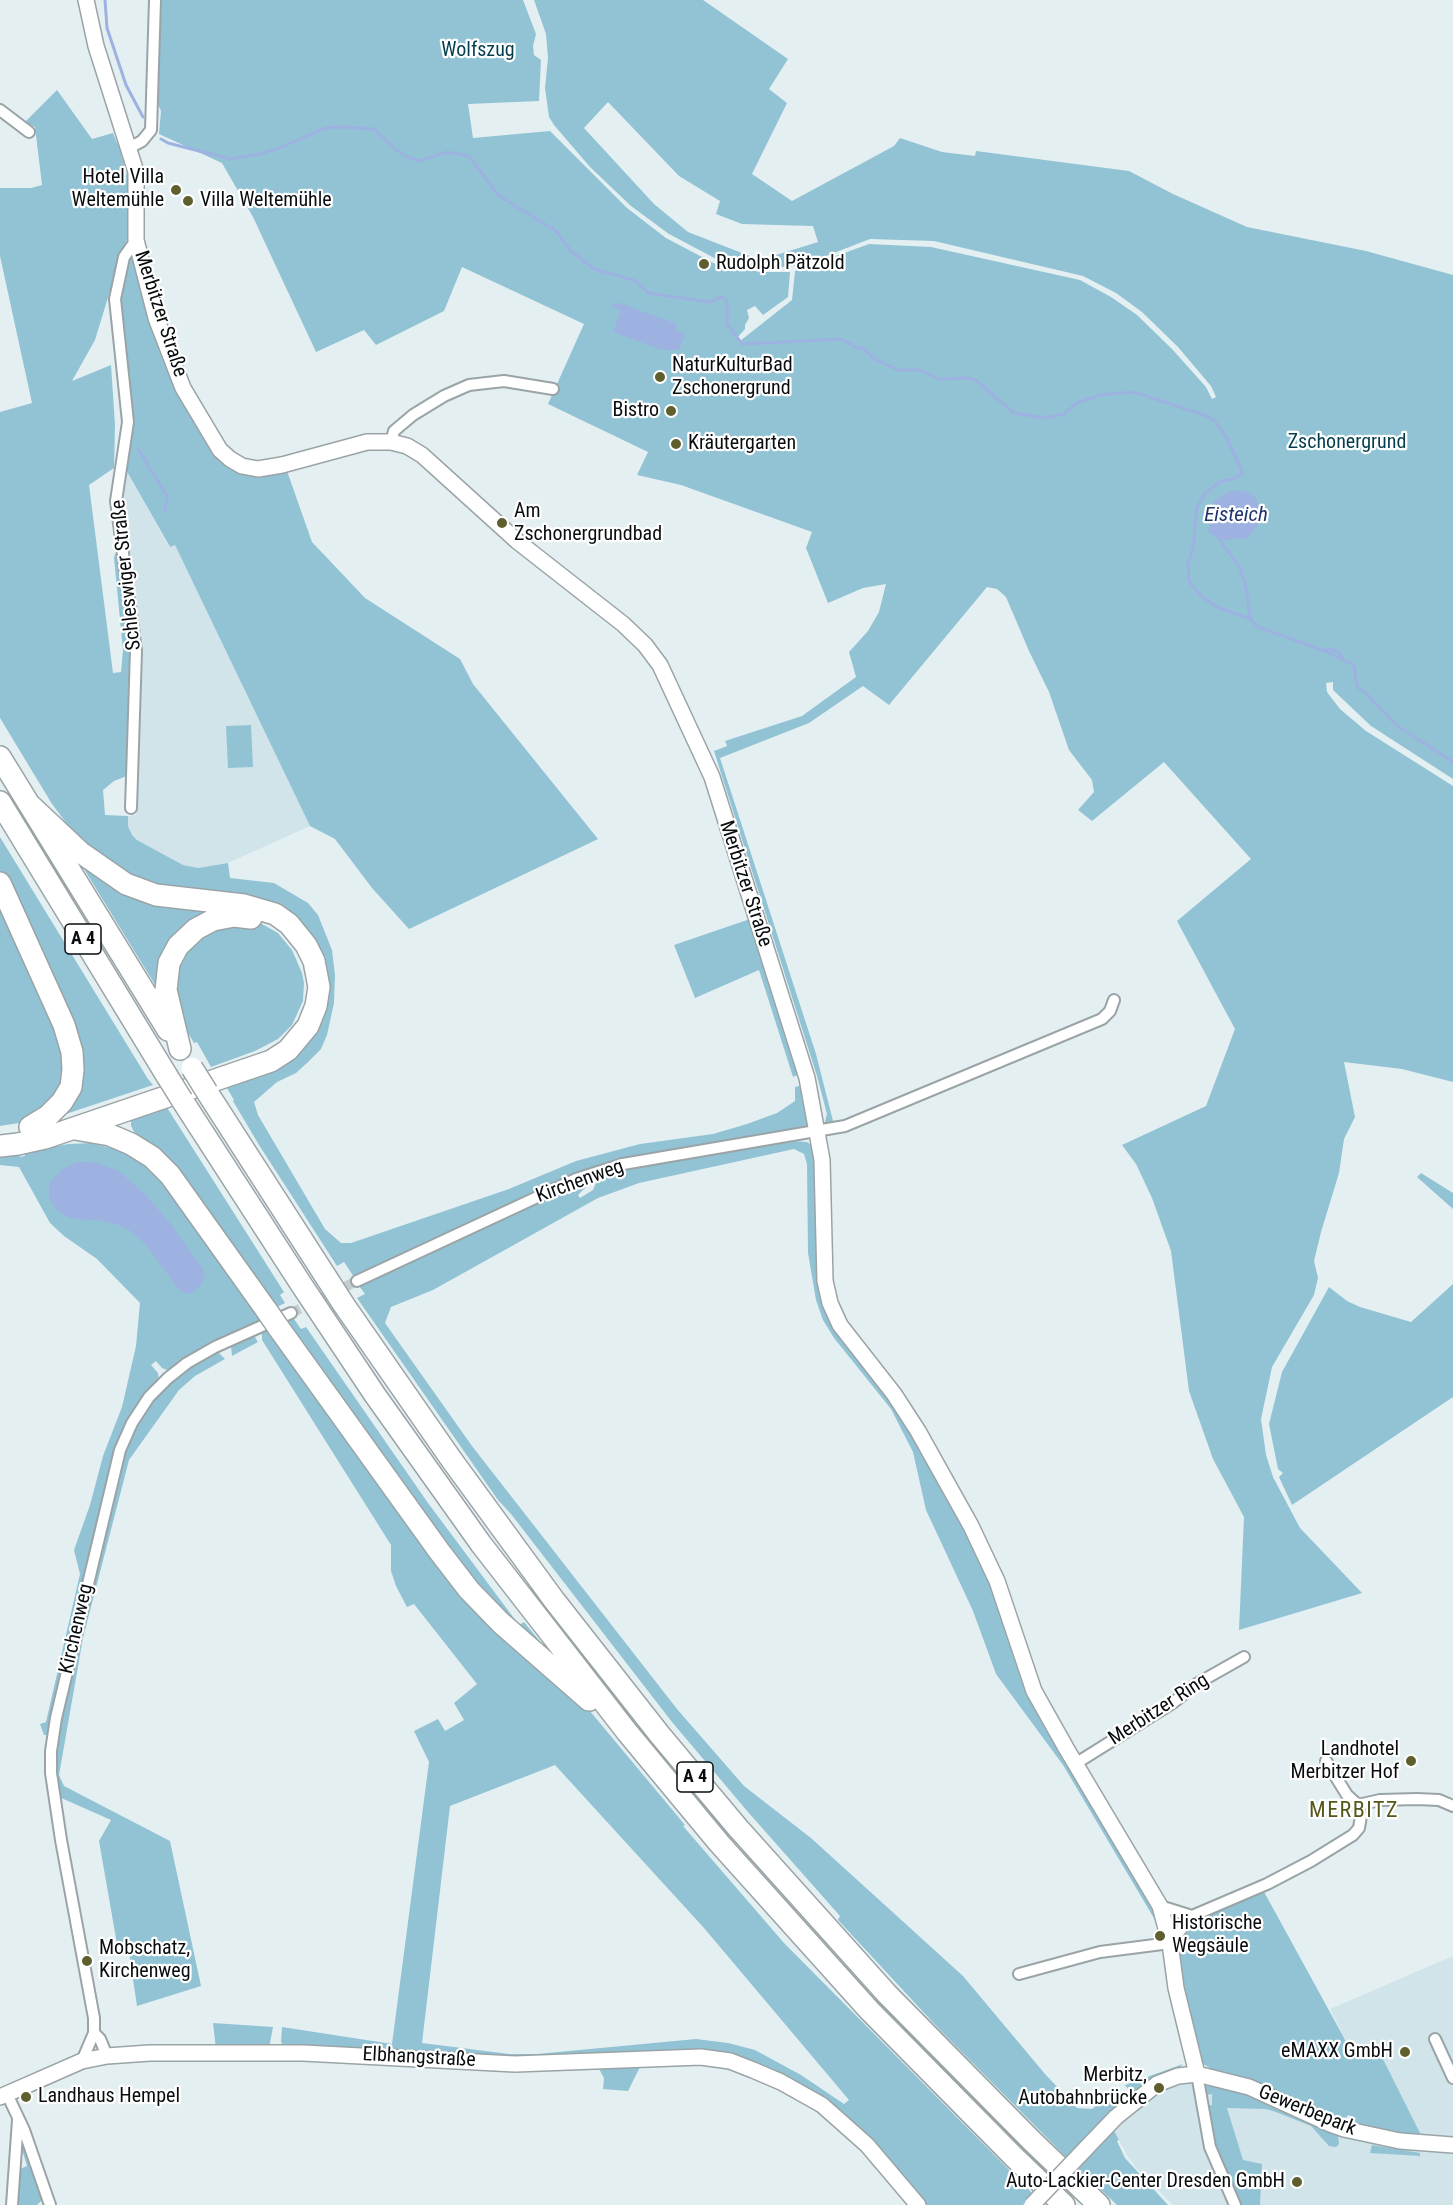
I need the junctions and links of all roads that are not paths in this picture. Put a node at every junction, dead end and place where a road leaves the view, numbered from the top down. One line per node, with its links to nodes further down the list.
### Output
1 (86, 0): 5 (street, Merbitzer Straße)
2 (155, 0): 5 (street)
3 (0, 110): 4 (street)
4 (29, 132)
5 (129, 148): 6 (street, Merbitzer Straße)
6 (136, 240): 8 (street, Merbitzer Straße); 12 (street, Schleswiger Straße)
7 (553, 389): 8 (street)
8 (391, 442): 19 (street, Merbitzer Straße)
9 (0, 757): 11 (highway, A 4)
10 (0, 801): 24 (highway, A 4, bridge)
11 (31, 806): 15 (highway, A 4); 17 (highway, A 4)
12 (131, 808)
13 (0, 883): 16 (highway)
14 (1114, 1000): 19 (street)
15 (180, 1049): 16 (highway); 47 (highway, A 4, bridge)
16 (30, 1128): 18 (highway)
17 (72, 1129): 20 (highway); 22 (highway)
18 (0, 1132)
19 (818, 1132): 21 (street, Kirchenweg); 26 (street, Merbitzer Straße)
20 (0, 1146)
21 (357, 1281)
22 (279, 1317): 24 (highway); 33 (street, Kirchenweg)
23 (1244, 1657): 26 (street, Merbitzer Ring)
24 (627, 1732): 46 (highway, A 4)
25 (1326, 1761): 27 (street)
26 (1075, 1764): 29 (street)
27 (1358, 1805): 28 (street); 30 (street)
28 (1453, 1806)
29 (1160, 1906): 30 (street); 31 (street)
30 (1192, 1916): 31 (street)
31 (1170, 1942): 32 (street); 37 (street)
32 (1019, 1974)
33 (94, 2033): 35 (street, Kirchenweg); 36 (street, Kirchenweg)
34 (1435, 2039): 38 (street)
35 (107, 2056): 36 (street, Elbhangstraße); 44 (street, Elbhangstraße)
36 (82, 2061): 39 (street, Elbhangstraße)
37 (1197, 2074): 41 (street, Gewerbepark); 45 (street, bridge); 48 (street)
38 (1453, 2078)
39 (3, 2096): 40 (street)
40 (18, 2120): 42 (street); 43 (street)
41 (1453, 2145)
42 (48, 2204)
43 (12, 2205)
44 (918, 2205)
45 (1032, 2205)
46 (1064, 2205)
47 (1099, 2205)
48 (1235, 2205)

